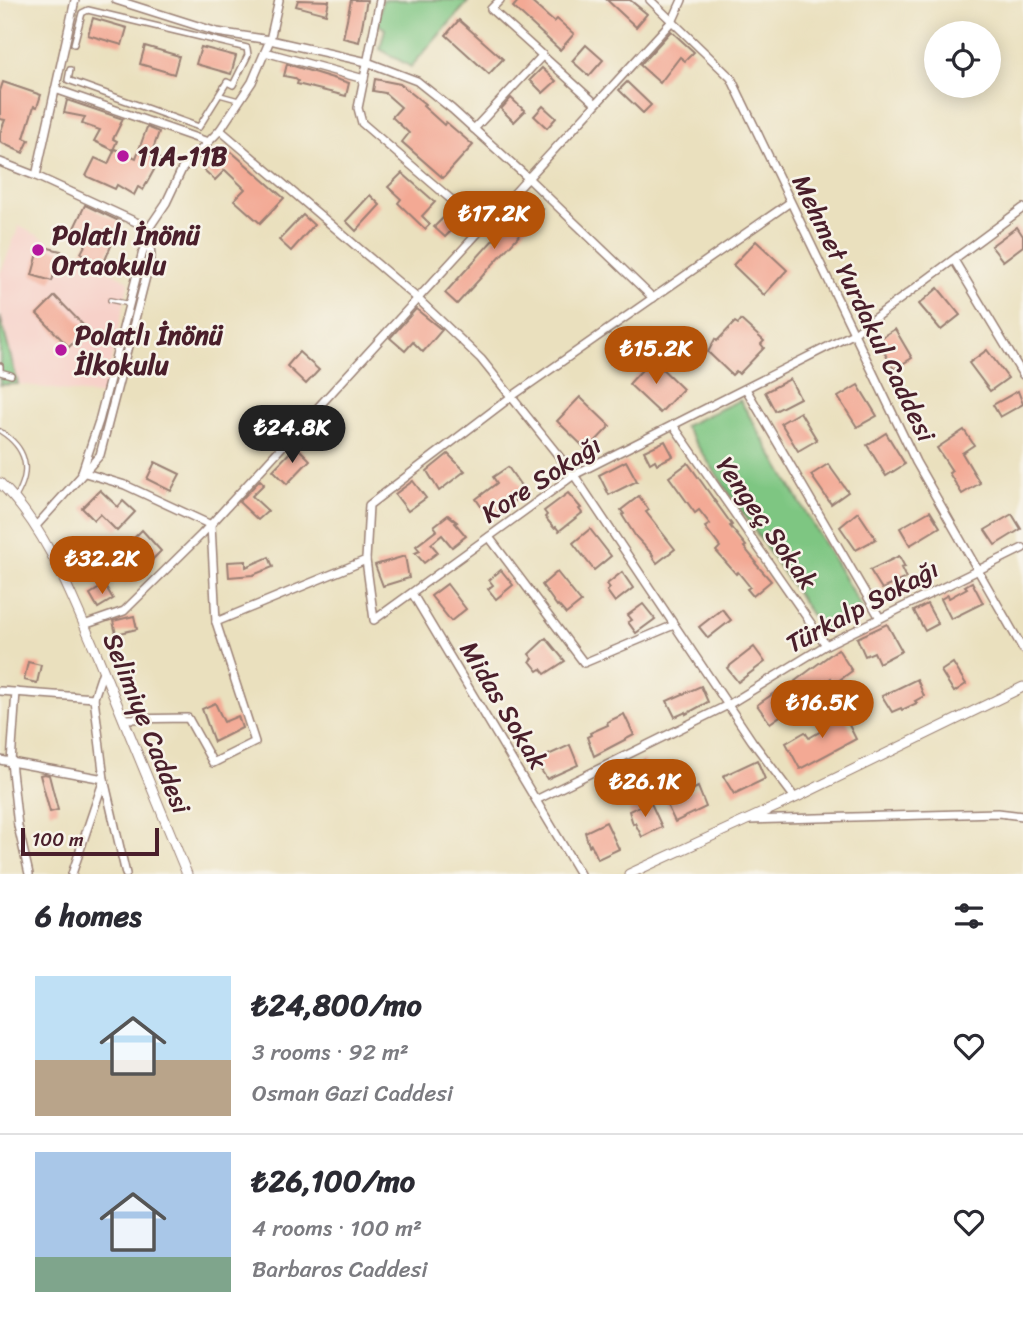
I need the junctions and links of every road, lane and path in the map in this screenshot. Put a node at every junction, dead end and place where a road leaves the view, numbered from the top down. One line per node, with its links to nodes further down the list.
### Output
1 (75, 0): 17 (street)
2 (116, 0): 8 (street)
3 (279, 0): 10 (street)
4 (380, 0): 14 (street)
5 (500, 0): 13 (street)
6 (650, 0): 9 (street, Mehmet Yurdakul Caddesi)
7 (682, 0): 9 (street)
8 (134, 3): 10 (street)
9 (673, 20): 20 (street); 27 (street, Mehmet Yurdakul Caddesi)
10 (270, 40): 12 (street); 14 (street)
11 (74, 44): 18 (street)
12 (265, 52): 16 (street); 19 (street)
13 (543, 55): 20 (street); 21 (street)
14 (367, 62): 16 (street); 21 (street)
15 (70, 70): 18 (street)
16 (364, 79): 29 (street)
17 (55, 89): 23 (street); 25 (street)
18 (220, 95): 19 (lane)
19 (239, 101): 22 (street)
20 (595, 103): 26 (street)
21 (474, 129): 26 (street)
22 (220, 130): 23 (street); 32 (street)
23 (208, 142): 30 (street)
24 (0, 162): 25 (street)
25 (36, 176): 30 (street)
26 (527, 177): 29 (street); 33 (street)
27 (789, 203): 33 (street); 37 (street, Mehmet Yurdakul Caddesi)
28 (1023, 208): 31 (street, Kore Sokağı)
29 (482, 226): 32 (street)
30 (149, 228): 35 (street); 36 (street)
31 (954, 260): 37 (street, Kore Sokağı); 39 (street)
32 (417, 298): 44 (street); 52 (street)
33 (653, 298): 44 (street)
34 (110, 300): 35 (lane)
35 (128, 304): 36 (lane); 47 (street)
36 (138, 307): 47 (street)
37 (853, 334): 43 (street, Kore Sokağı); 56 (street, Mehmet Yurdakul Caddesi)
38 (1023, 356): 39 (street)
39 (1015, 362): 42 (street)
40 (0, 366): 41 (street)
41 (12, 375)
42 (1023, 375)
43 (746, 389): 45 (street, Kore Sokağı); 58 (street)
44 (511, 397): 48 (street); 55 (street)
45 (673, 425): 48 (street, Kore Sokağı); 62 (street, Yengeç Sokak)
46 (0, 431): 50 (lane)
47 (82, 472): 51 (street); 52 (street)
48 (574, 475): 53 (street, Kore Sokağı); 61 (street)
49 (0, 483): 50 (street, Selimiye Caddesi)
50 (15, 498): 51 (street, Selimiye Caddesi)
51 (36, 526): 60 (street, Selimiye Caddesi)
52 (211, 526): 59 (street); 60 (street)
53 (489, 537): 57 (street, Kore Sokağı); 61 (street)
54 (1023, 548): 56 (street, Türkalp Sokağı)
55 (366, 560): 57 (street, Kore Sokağı); 59 (street)
56 (977, 570): 58 (street, Türkalp Sokağı); 63 (street, Mehmet Yurdakul Caddesi)
57 (412, 593): 75 (street, Midas Sokak)
58 (880, 618): 62 (street, Türkalp Sokağı)
59 (216, 622): 70 (street)
60 (84, 625): 64 (street, Selimiye Caddesi)
61 (674, 625): 69 (street)
62 (826, 645): 69 (street, Türkalp Sokağı)
63 (1023, 649)
64 (103, 671): 68 (street); 70 (street, Selimiye Caddesi)
65 (1023, 687): 74 (street)
66 (0, 691): 67 (street)
67 (16, 692): 68 (street); 72 (street)
68 (93, 698): 73 (street)
69 (728, 705): 74 (street); 75 (street, Türkalp Sokağı)
70 (123, 719): 81 (street, Selimiye Caddesi)
71 (0, 760): 72 (street)
72 (11, 761): 73 (street); 78 (street)
73 (104, 779): 79 (street); 80 (street)
74 (795, 798): 77 (street)
75 (536, 800): 82 (street, Midas Sokak)
76 (1023, 816): 77 (street)
77 (745, 820): 83 (street)
78 (29, 874)
79 (72, 874)
80 (126, 874)
81 (187, 874)
82 (580, 874)
83 (629, 874)

